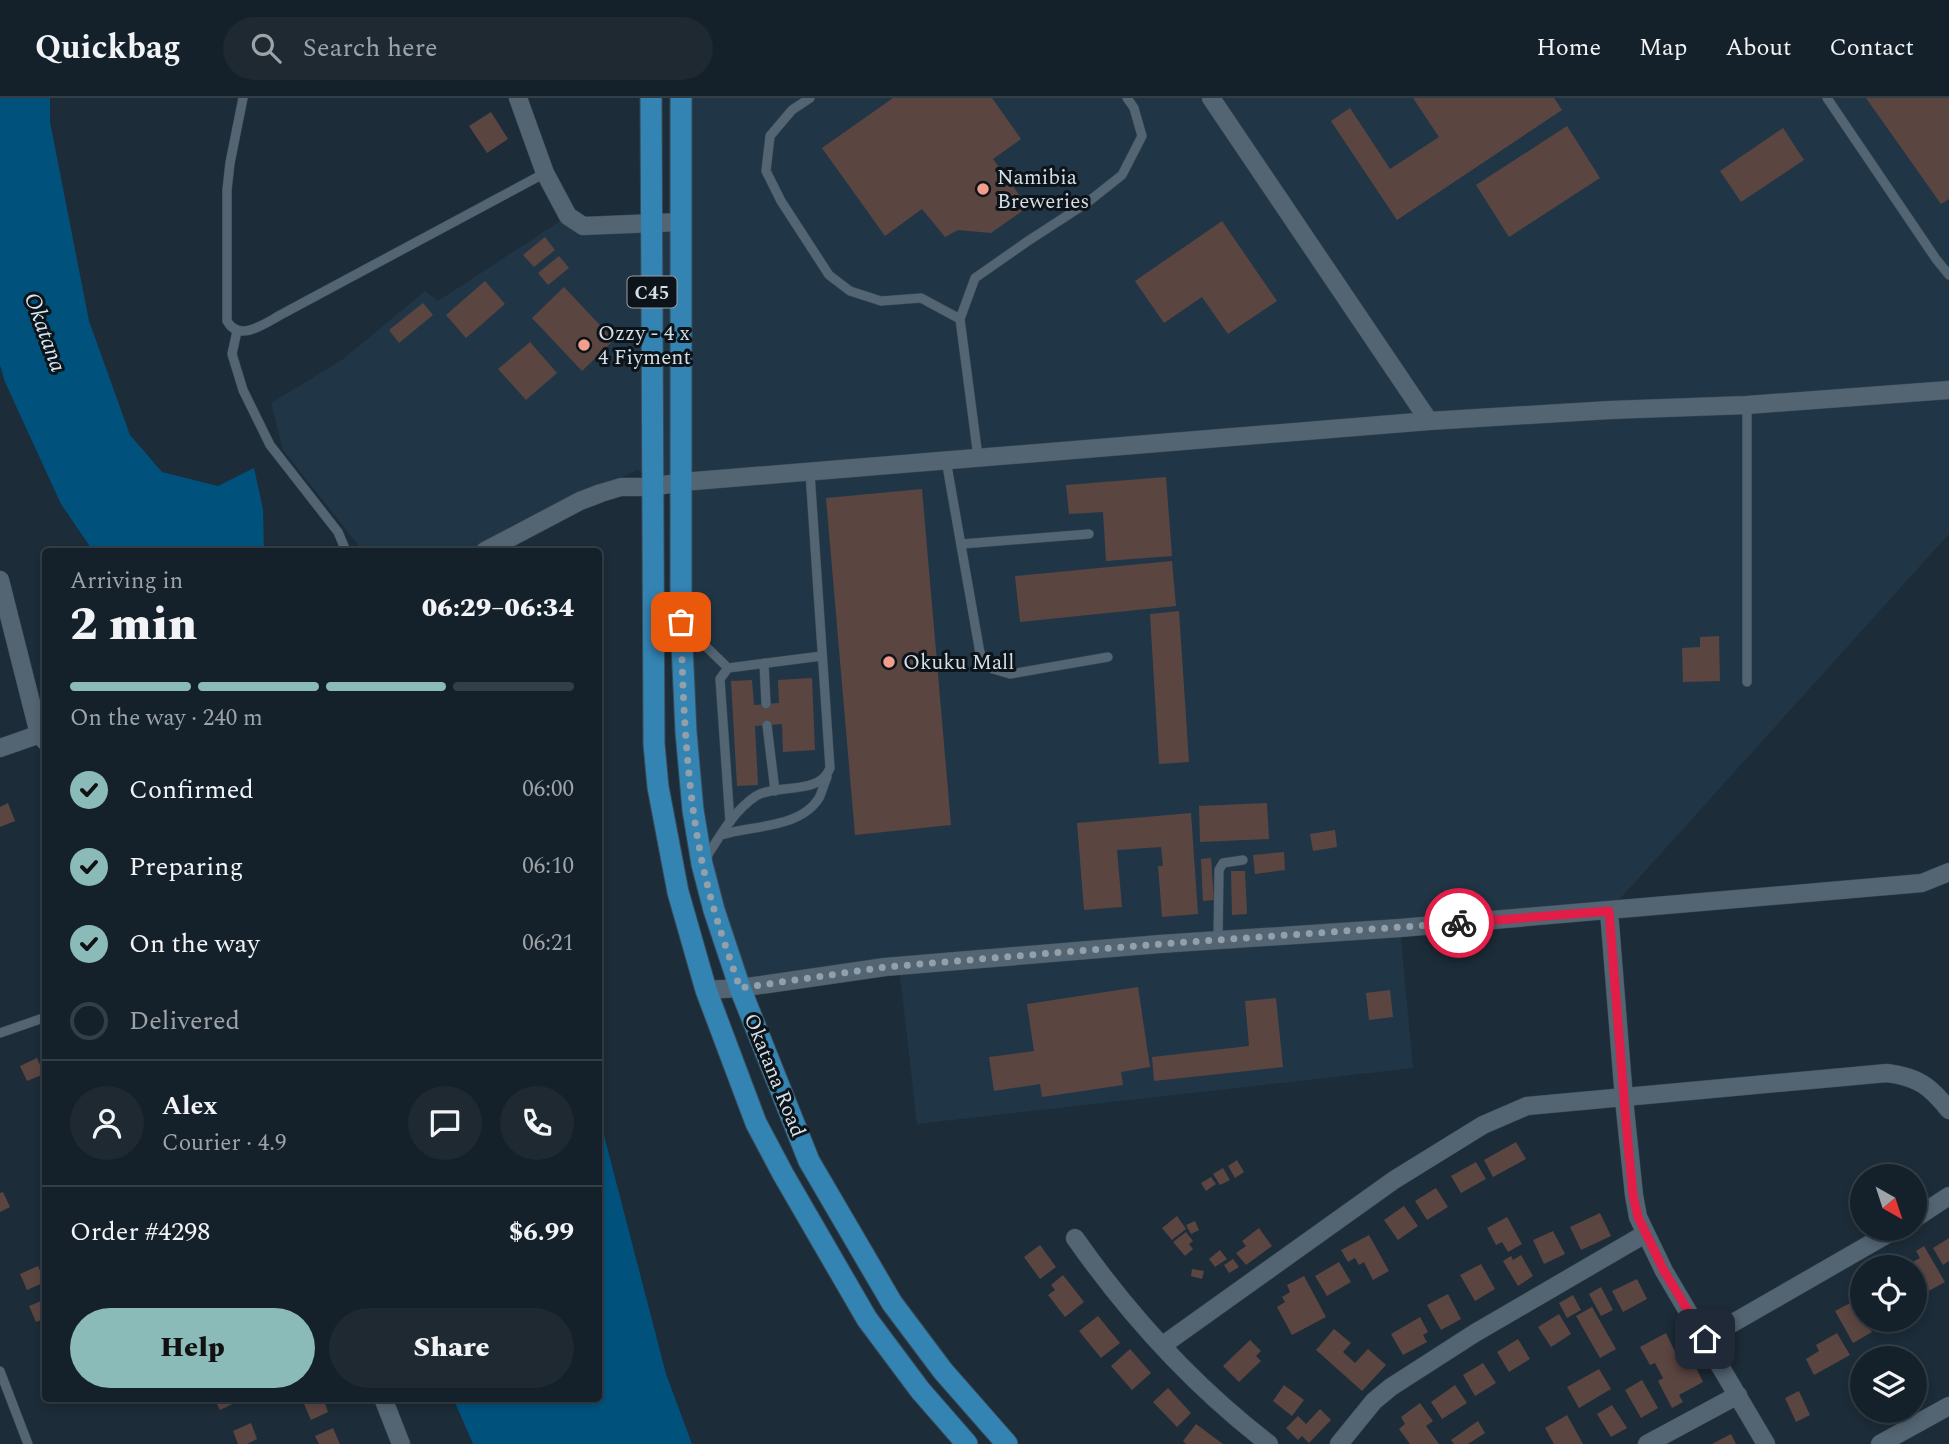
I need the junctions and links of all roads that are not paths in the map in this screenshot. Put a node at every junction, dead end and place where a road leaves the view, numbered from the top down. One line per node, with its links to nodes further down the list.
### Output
1 (243, 98): 14 (lane)
2 (518, 98): 9 (street)
3 (652, 98): 10 (main road, C45)
4 (681, 98): 11 (main road, C45)
5 (810, 98): 13 (lane)
6 (1127, 98): 13 (lane)
7 (1211, 98): 17 (street)
8 (1827, 98): 12 (lane)
9 (545, 173): 10 (street); 14 (lane)
10 (652, 222): 11 (street); 22 (main road, C45)
11 (681, 222): 21 (main road, C45)
12 (1949, 275)
13 (960, 319): 18 (lane)
14 (237, 331): 25 (lane)
15 (1949, 390): 16 (street)
16 (1747, 405): 17 (street); 33 (lane)
17 (1429, 421): 18 (street)
18 (978, 457): 19 (street)
19 (946, 460): 20 (street); 24 (lane)
20 (810, 473): 21 (street); 29 (lane)
21 (682, 482): 22 (street); 28 (main road, Okatana Road / C45)
22 (652, 486): 26 (street); 49 (main road, Okatana Road / C45)
23 (1089, 534): 24 (lane)
24 (962, 544): 30 (lane)
25 (345, 548)
26 (491, 548)
27 (0, 580): 36 (street)
28 (681, 622): 32 (lane); 44 (main road, Okatana Road / C45)
29 (822, 656): 31 (lane); 39 (lane)
30 (1108, 657)
31 (764, 663): 32 (lane); 34 (lane)
32 (728, 667): 41 (lane)
33 (1747, 682)
34 (766, 704)
35 (767, 725): 40 (lane)
36 (42, 732)
37 (42, 736): 38 (street)
38 (0, 748)
39 (827, 777): 40 (lane); 42 (lane)
40 (775, 791): 41 (lane)
41 (730, 822): 42 (lane)
42 (721, 835): 44 (lane)
43 (1242, 860): 47 (lane)
44 (702, 864): 48 (main road, Okatana Road / C45)
45 (1949, 872): 46 (street)
46 (1609, 911): 47 (street); 52 (street)
47 (1218, 940): 48 (street)
48 (740, 988): 49 (street); 69 (main road, Okatana Road / C45)
49 (706, 990): 68 (main road, Okatana Road / C45)
50 (42, 1018): 51 (lane)
51 (0, 1033)
52 (1624, 1099): 53 (street); 56 (street); 60 (street)
53 (1949, 1110)
54 (1949, 1196): 55 (street)
55 (1927, 1210)
56 (1645, 1234): 59 (street); 71 (street)
57 (1075, 1238): 60 (street)
58 (1875, 1241): 59 (street)
59 (1705, 1339): 63 (street)
60 (1163, 1345): 70 (street)
61 (0, 1371): 62 (lane)
62 (3, 1386): 66 (lane)
63 (1738, 1395): 72 (street); 73 (street)
64 (385, 1402): 67 (street)
65 (1949, 1406): 74 (street)
66 (28, 1444)
67 (401, 1444)
68 (967, 1444)
69 (1007, 1444)
70 (1269, 1444)
71 (1339, 1444)
72 (1647, 1444)
73 (1766, 1444)
74 (1880, 1444)

